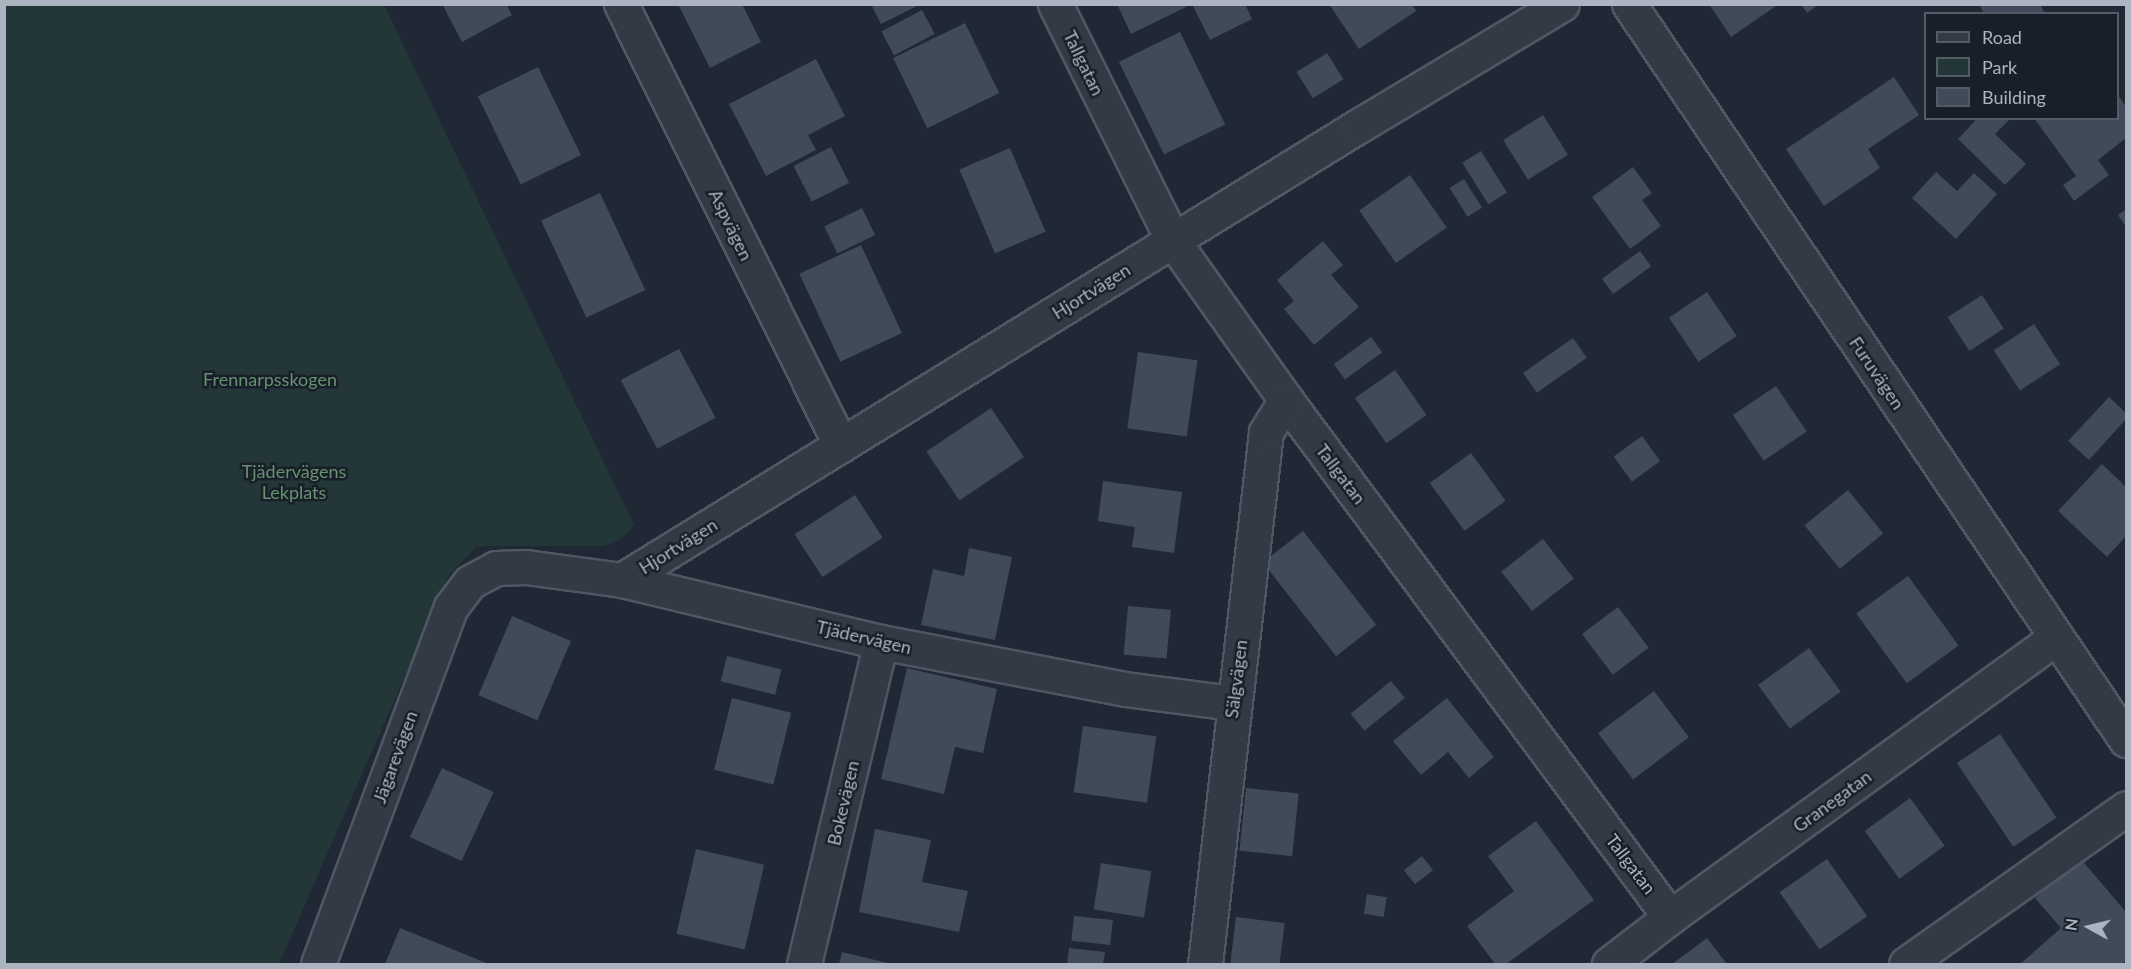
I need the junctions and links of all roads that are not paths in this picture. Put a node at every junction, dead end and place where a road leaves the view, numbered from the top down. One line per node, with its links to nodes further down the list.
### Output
1 (621, 4): 7 (street, Aspvägen)
2 (1055, 4): 5 (street, Tallgatan)
3 (1562, 4): 5 (street, Hjortvägen)
4 (1629, 4): 10 (street, Furuvägen)
5 (1173, 241): 6 (street, Tallgatan); 7 (street, Hjortvägen)
6 (1286, 400): 12 (street, Sälgvägen); 15 (street, Tallgatan)
7 (841, 446): 9 (street, Hjortvägen)
8 (496, 568): 9 (street, Tjädervägen); 16 (street, Jägarevägen)
9 (622, 580): 11 (street, Tjädervägen)
10 (2056, 638): 13 (street, Furuvägen); 15 (street, Granegatan)
11 (881, 642): 12 (street, Tjädervägen); 17 (street, Bokevägen)
12 (1233, 703): 18 (street, Sälgvägen)
13 (2127, 740)
14 (2127, 808): 20 (street)
15 (1670, 917): 19 (street, Granegatan)
16 (318, 964)
17 (804, 964)
18 (1205, 964)
19 (1609, 964)
20 (1906, 964)

